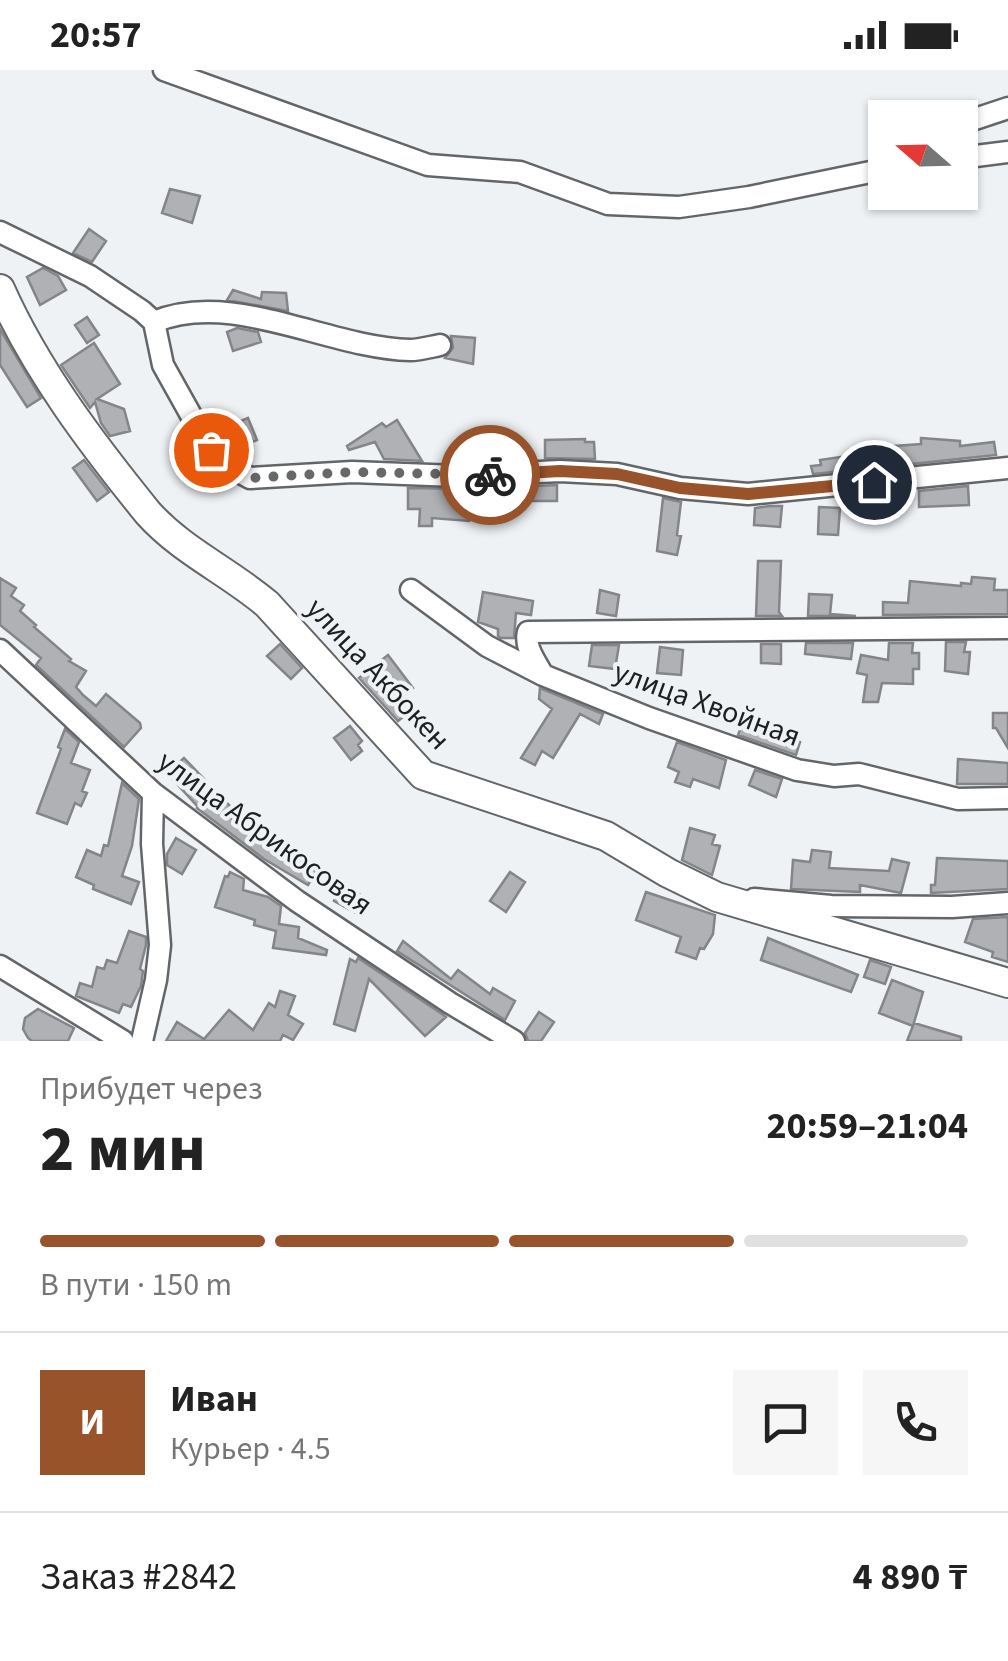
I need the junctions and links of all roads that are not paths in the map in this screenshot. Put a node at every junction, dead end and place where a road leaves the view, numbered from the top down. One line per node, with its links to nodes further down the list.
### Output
1 (164, 70): 6 (street)
2 (1008, 108): 3 (street)
3 (978, 118)
4 (1008, 152): 5 (street)
5 (978, 156)
6 (868, 172)
7 (0, 232): 9 (street)
8 (0, 289): 18 (street, улица Акбокен)
9 (154, 322): 10 (street); 11 (street)
10 (440, 345)
11 (1008, 468)
12 (411, 590): 15 (street, улица Хвойная)
13 (1008, 628): 15 (street)
14 (0, 650): 16 (street, улица Абрикосовая)
15 (543, 674): 17 (street, улица Хвойная)
16 (154, 793): 23 (street); 24 (street, улица Абрикосовая)
17 (1008, 798)
18 (717, 896): 19 (street); 21 (street, улица Акбокен)
19 (1008, 903)
20 (0, 966): 22 (street)
21 (1008, 983)
22 (122, 1041)
23 (142, 1041)
24 (514, 1041)

